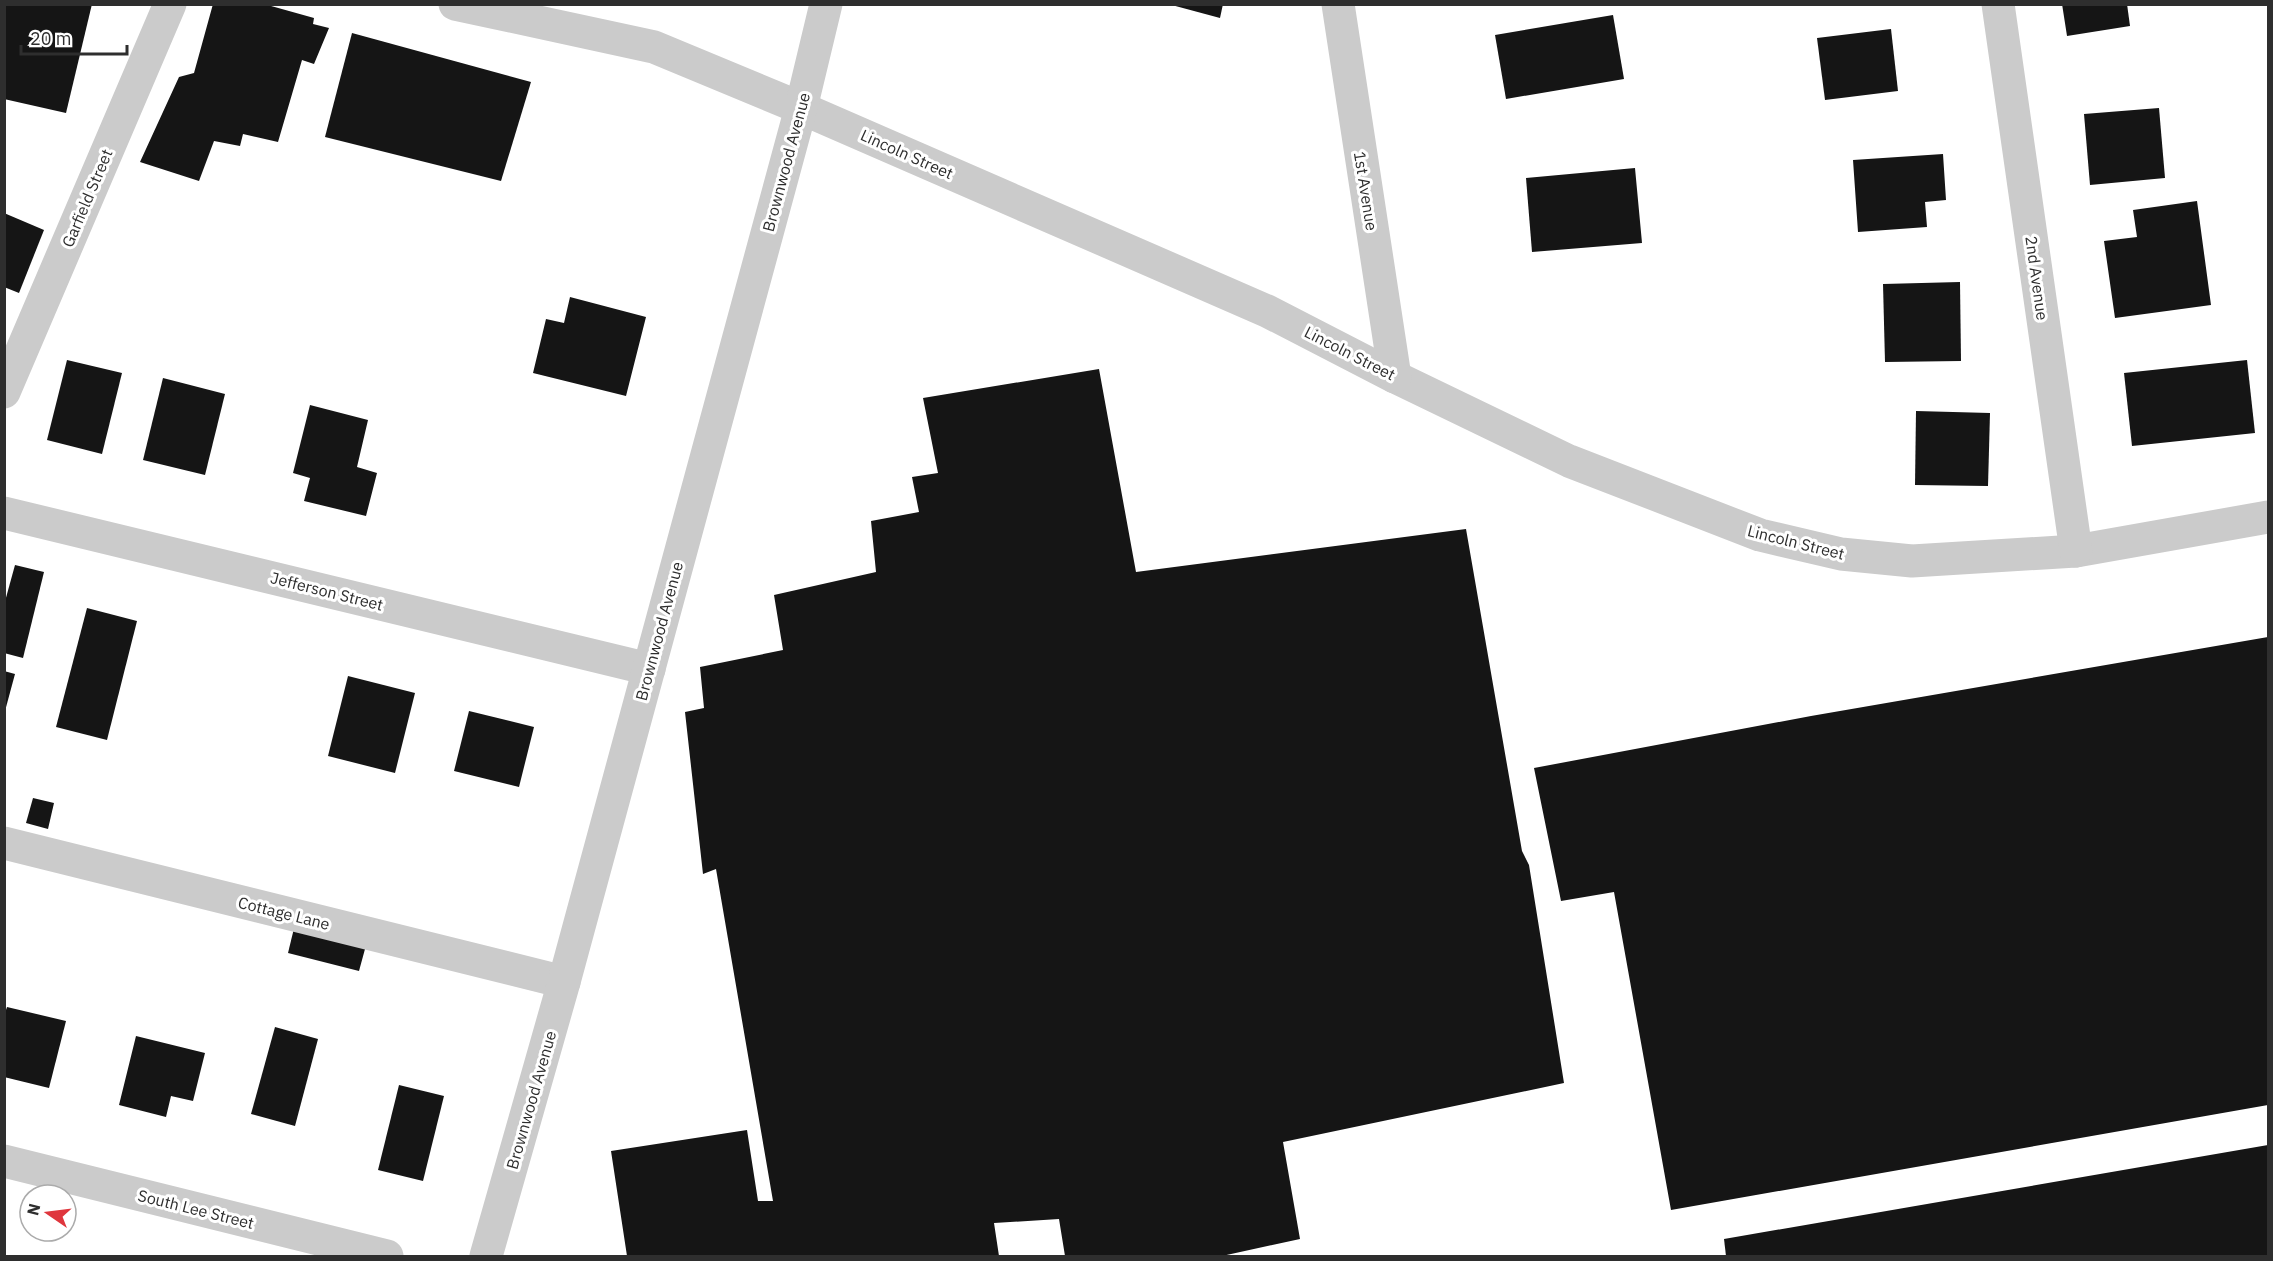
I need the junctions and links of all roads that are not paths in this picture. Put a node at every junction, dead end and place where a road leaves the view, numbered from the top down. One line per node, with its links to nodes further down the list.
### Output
1 (170, 4): 10 (street, Garfield Street)
2 (455, 4): 7 (street, Lincoln Street)
3 (567, 4): 7 (street)
4 (826, 4): 8 (street, Brownwood Avenue)
5 (1338, 4): 9 (street, 1st Avenue)
6 (1998, 4): 13 (street, 2nd Avenue)
7 (654, 47): 8 (street, Lincoln Street)
8 (801, 108): 9 (street, Lincoln Street); 14 (street, Brownwood Avenue)
9 (1395, 377): 13 (street, Lincoln Street)
10 (4, 392)
11 (4, 513): 14 (street, Jefferson Street)
12 (2268, 517): 13 (street, Lincoln Street)
13 (2076, 551)
14 (649, 669): 16 (street, Brownwood Avenue)
15 (4, 843): 16 (street, Cottage Lane)
16 (564, 982): 19 (street, Brownwood Avenue)
17 (4, 1161): 18 (street, South Lee Street)
18 (387, 1257)
19 (486, 1257)

